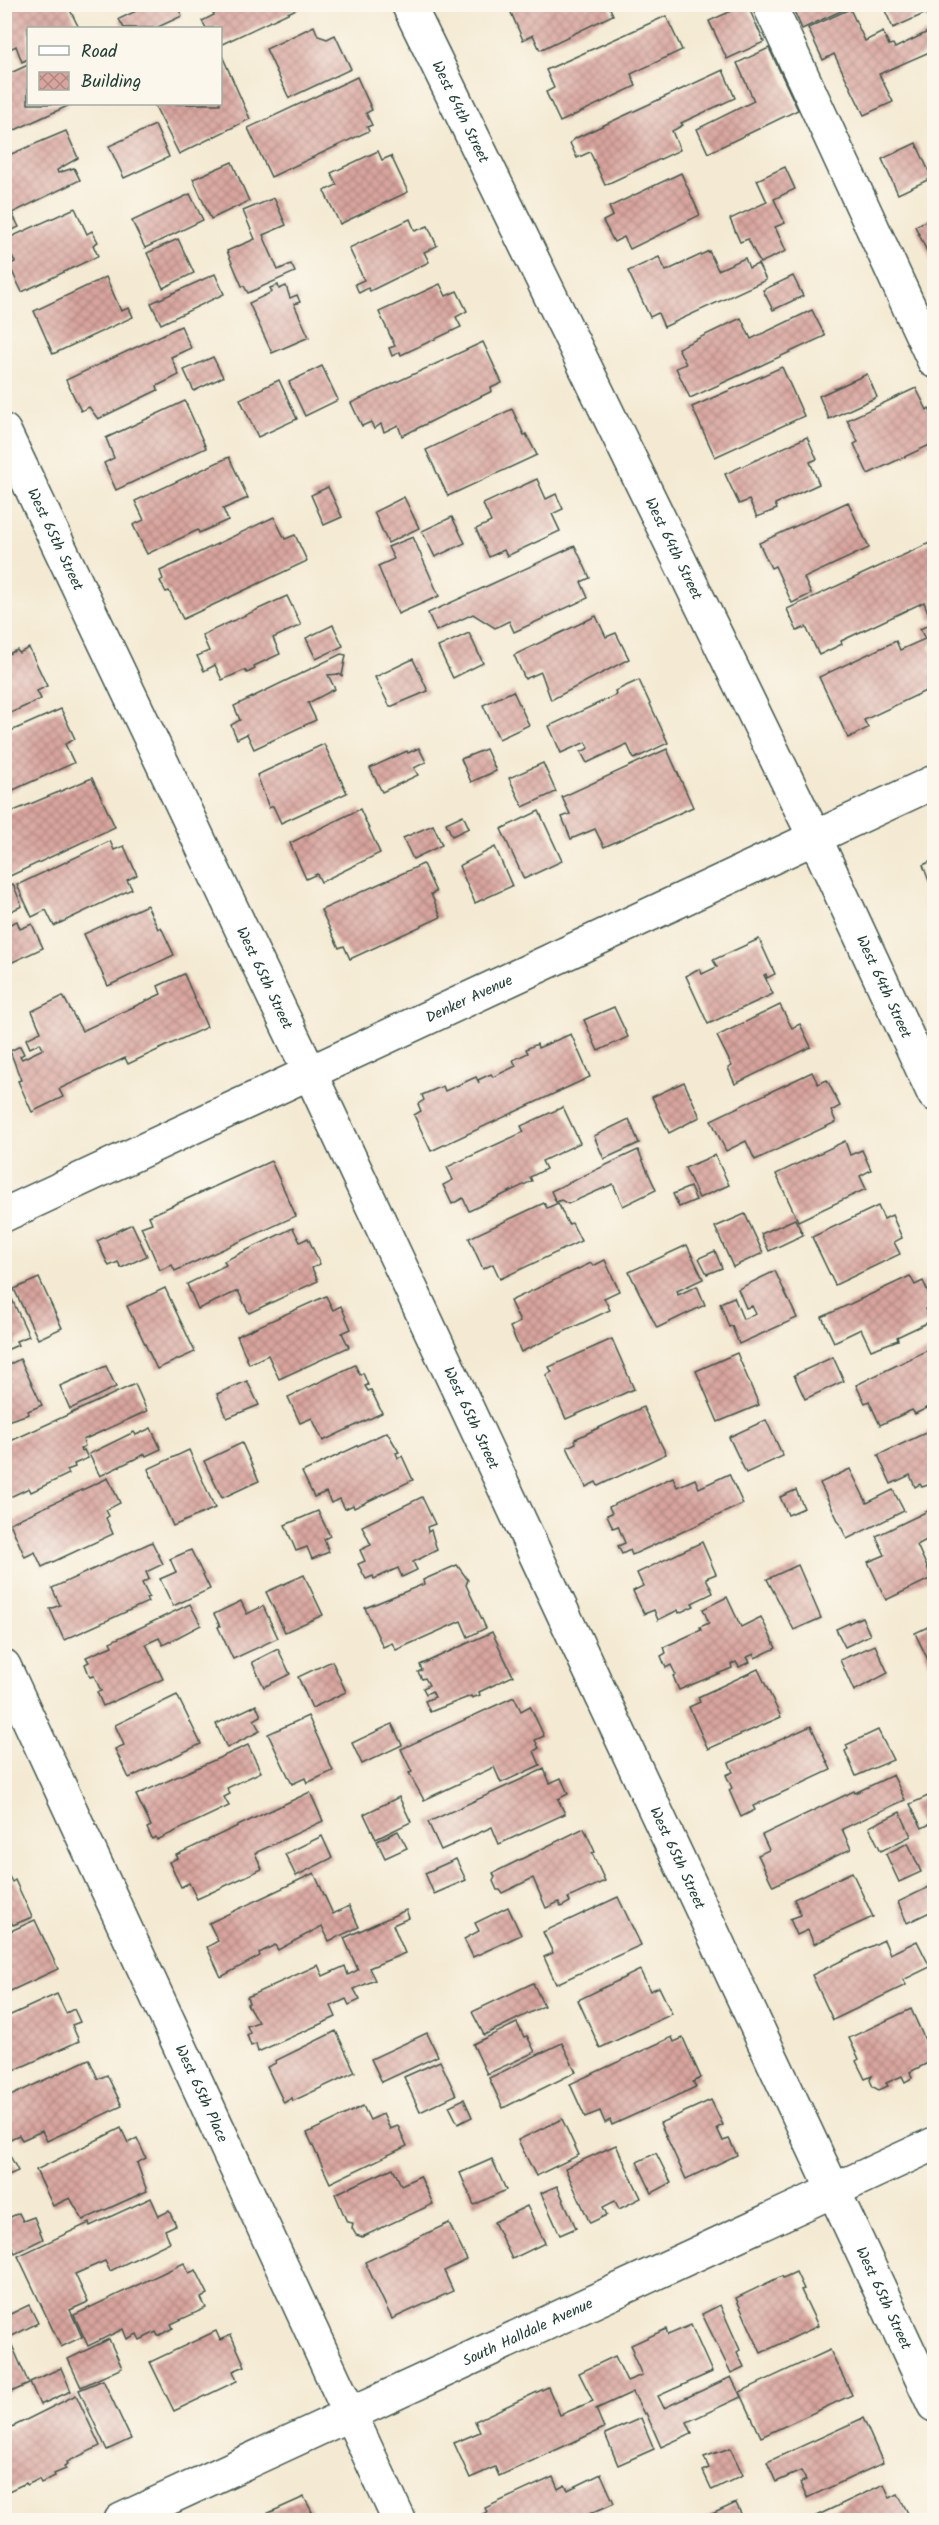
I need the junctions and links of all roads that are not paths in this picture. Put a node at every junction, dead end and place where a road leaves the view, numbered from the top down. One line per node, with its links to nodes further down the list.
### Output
1 (408, 4): 6 (street, West 64th Street)
2 (769, 4): 3 (street)
3 (934, 361)
4 (4, 432): 7 (street, West 65th Street)
5 (934, 782): 6 (street, Denker Avenue)
6 (815, 838): 7 (street, Denker Avenue); 8 (street, West 64th Street)
7 (310, 1073): 9 (street, Denker Avenue); 12 (street, West 65th Street)
8 (934, 1094)
9 (4, 1215)
10 (4, 1666): 14 (street, West 65th Place)
11 (934, 2144): 12 (street, South Halldale Avenue)
12 (833, 2191): 13 (street, West 65th Street); 14 (street, South Halldale Avenue)
13 (934, 2405)
14 (350, 2414): 15 (street, South Halldale Avenue); 16 (street, West 65th Place)
15 (121, 2520)
16 (399, 2520)

